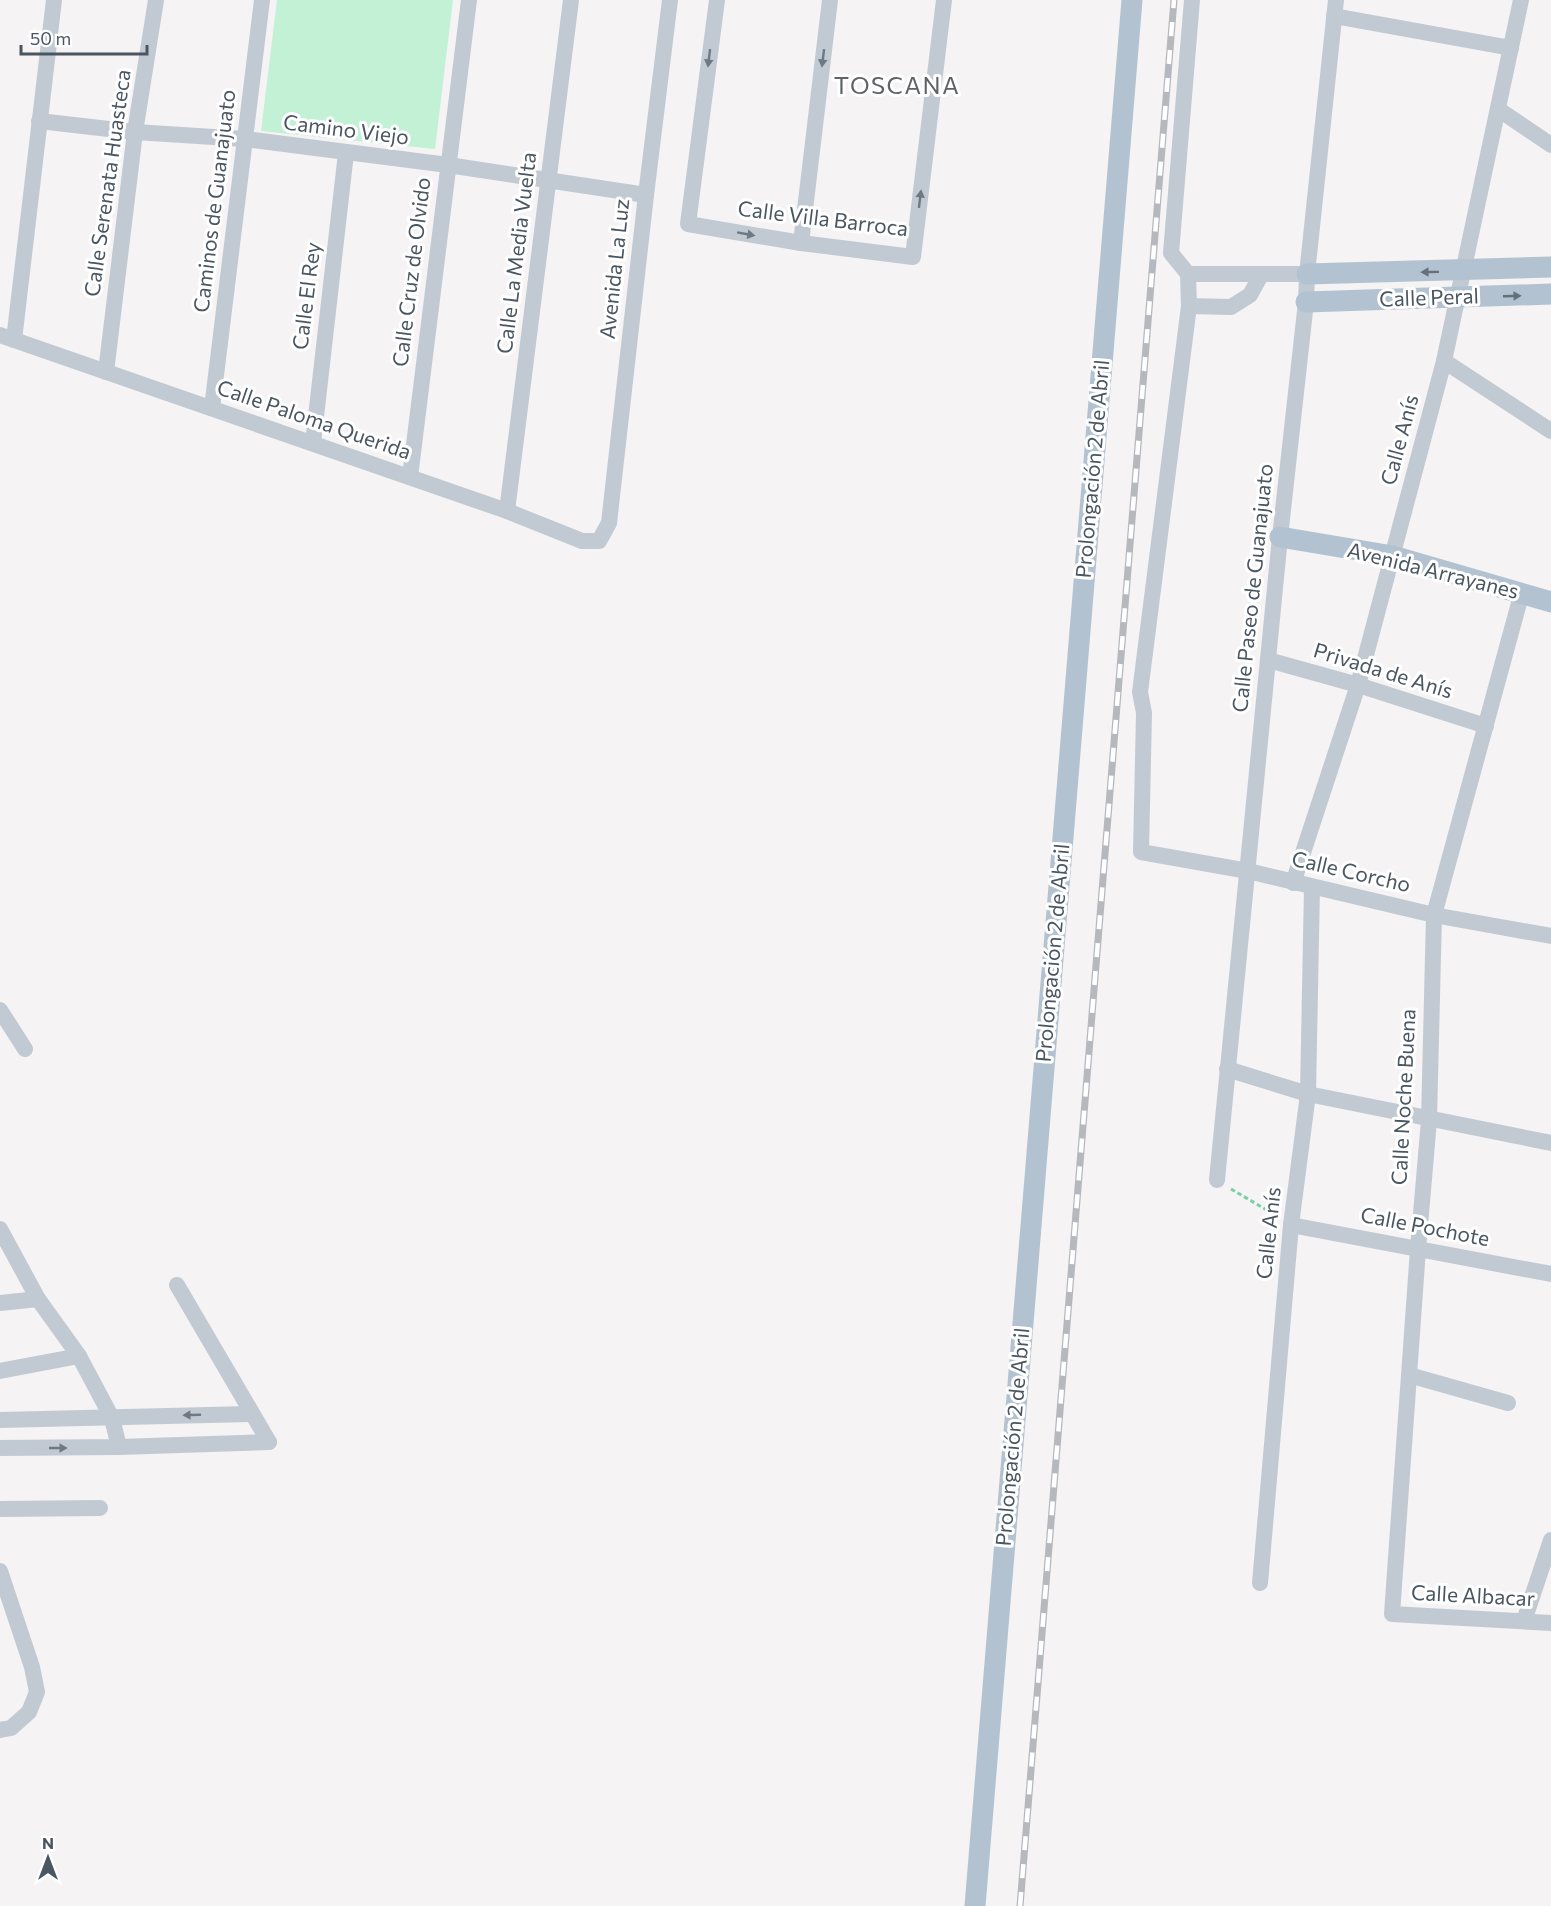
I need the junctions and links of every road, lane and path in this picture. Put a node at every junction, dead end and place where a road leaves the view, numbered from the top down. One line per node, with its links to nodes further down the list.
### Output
1 (54, 0): 16 (street)
2 (156, 0): 17 (street, Calle Serenata Huasteca)
3 (262, 0): 18 (street, Caminos de Guanajuato)
4 (469, 0): 21 (street, Calle Cruz de Olvido)
5 (571, 0): 22 (street, Calle La Media Vuelta)
6 (670, 0): 23 (street, Avenida La Luz)
7 (717, 0): 24 (street, Calle Villa Barroca, one-way to 24)
8 (830, 0): 24 (street, one-way to 24)
9 (944, 0): 24 (street, Calle Villa Barroca, one-way to 9)
10 (1132, 0): 87 (main road, Prolongación 2 de Abril)
11 (1191, 0): 27 (street)
12 (1521, 0): 14 (street, Calle Anís)
13 (1335, 8): 14 (street); 28 (street, Calle Paseo de Guanajuato)
14 (1511, 48): 15 (street, Calle Anís)
15 (1498, 109): 19 (street); 26 (street, Calle Anís)
16 (39, 122): 17 (street, Camino Viejo); 34 (street)
17 (135, 132): 18 (street, Camino Viejo); 36 (street, Calle Serenata Huasteca)
18 (245, 139): 20 (street, Camino Viejo); 37 (street, Caminos de Guanajuato)
19 (1551, 145)
20 (346, 153): 21 (street, Camino Viejo); 39 (street, Calle El Rey)
21 (448, 165): 22 (street, Camino Viejo); 40 (street, Calle Cruz de Olvido)
22 (549, 180): 23 (street, Camino Viejo); 41 (street, Calle La Media Vuelta)
23 (646, 195): 43 (street, Avenida La Luz)
24 (801, 243)
25 (1551, 267): 26 (main road, Calle Peral)
26 (1462, 271): 28 (main road, Calle Peral, one-way to 28); 31 (street, Calle Anís)
27 (1188, 274): 29 (street); 33 (street)
28 (1307, 274): 29 (street); 32 (street, Calle Paseo de Guanajuato)
29 (1261, 275): 33 (street)
30 (1551, 294): 31 (main road, Calle Peral, one-way to 30)
31 (1458, 297): 32 (main road, Calle Peral); 35 (street, Calle Anís)
32 (1306, 302): 42 (street, Calle Paseo de Guanajuato)
33 (1190, 306): 50 (street, Calle Corcho)
34 (5, 338): 36 (street, Calle Paloma Querida)
35 (1444, 361): 38 (street); 44 (street, Calle Anís)
36 (106, 372): 37 (street, Calle Paloma Querida)
37 (212, 408): 39 (street, Calle Paloma Querida)
38 (1551, 431)
39 (313, 444): 40 (street, Calle Paloma Querida)
40 (410, 477): 41 (street, Calle Paloma Querida)
41 (507, 511): 43 (street, Calle Paloma Querida)
42 (1280, 537): 44 (main road, Avenida Arrayanes); 47 (street, Calle Paseo de Guanajuato)
43 (599, 541)
44 (1394, 556): 45 (main road, Avenida Arrayanes); 48 (street, Calle Anís)
45 (1522, 592): 46 (main road, Avenida Arrayanes); 49 (street, Calle Noche Buena)
46 (1551, 602)
47 (1268, 660): 48 (street, Privada de Anís); 50 (street, Calle Paseo de Guanajuato)
48 (1358, 685): 49 (street, Privada de Anís); 51 (street, Calle Anís)
49 (1486, 726): 53 (street, Calle Noche Buena)
50 (1248, 871): 51 (street, Calle Corcho); 57 (street, Calle Paseo de Guanajuato)
51 (1293, 883): 52 (street, Calle Corcho)
52 (1312, 887): 53 (street, Calle Corcho); 58 (street, Calle Anís)
53 (1434, 915): 54 (street, Calle Corcho); 59 (street, Calle Noche Buena)
54 (1551, 936)
55 (0, 1010): 56 (street)
56 (25, 1049)
57 (1227, 1069): 58 (street); 61 (street, Calle Paseo de Guanajuato)
58 (1308, 1094): 59 (street); 62 (street, Calle Anís)
59 (1429, 1120): 60 (street); 64 (street, Calle Noche Buena)
60 (1551, 1143)
61 (1217, 1180): 62 (path)
62 (1291, 1225): 64 (street, Calle Pochote); 82 (street, Calle Anís)
63 (0, 1230): 67 (street)
64 (1418, 1249): 65 (street, Calle Pochote); 71 (street, Calle Noche Buena)
65 (1551, 1274)
66 (177, 1286): 73 (street)
67 (38, 1299): 68 (street); 69 (street)
68 (0, 1303)
69 (79, 1356): 70 (street); 74 (street)
70 (0, 1371)
71 (1409, 1375): 72 (street); 83 (street, Calle Noche Buena)
72 (1508, 1403)
73 (250, 1414): 74 (street, one-way to 74); 76 (street)
74 (112, 1418): 75 (street); 76 (street)
75 (0, 1420)
76 (119, 1447): 77 (street, one-way to 76)
77 (0, 1448)
78 (100, 1508): 79 (street)
79 (0, 1509)
80 (1551, 1540): 84 (street)
81 (0, 1571): 86 (street)
82 (1260, 1583)
83 (1392, 1614): 84 (street, Calle Albacar)
84 (1524, 1621): 85 (street, Calle Albacar)
85 (1551, 1623)
86 (0, 1730)
87 (975, 1906)

